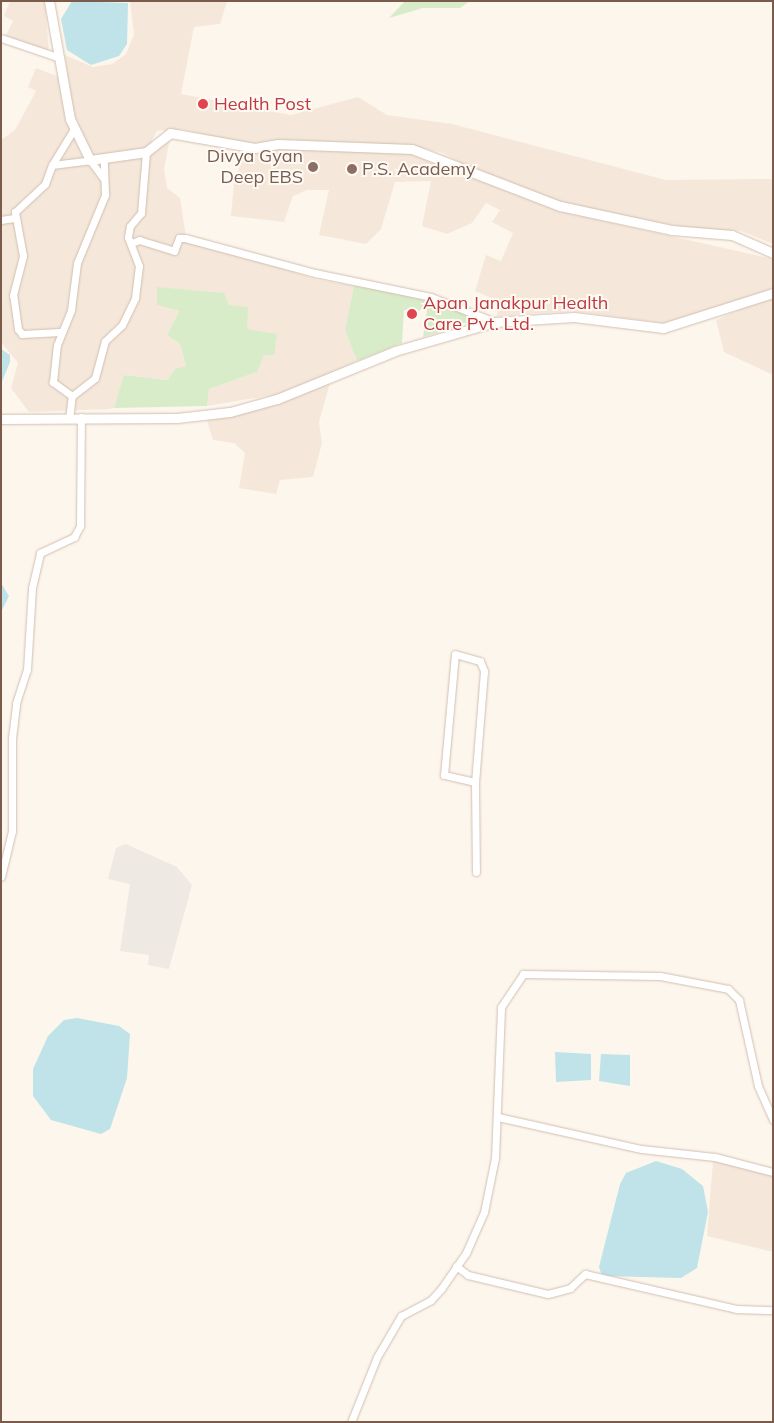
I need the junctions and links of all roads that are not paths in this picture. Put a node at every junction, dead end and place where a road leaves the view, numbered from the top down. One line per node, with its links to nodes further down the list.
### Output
1 (49, 1): 3 (street)
2 (1, 38): 3 (street)
3 (57, 57): 4 (street)
4 (74, 129): 7 (street); 8 (street)
5 (146, 152): 6 (street); 12 (street); 13 (street)
6 (104, 158): 7 (street); 9 (street)
7 (90, 160): 8 (street); 9 (street)
8 (52, 165): 10 (street)
9 (103, 178): 16 (street)
10 (14, 218): 11 (street); 16 (street)
11 (1, 220)
12 (132, 244): 15 (street); 17 (street)
13 (773, 253)
14 (773, 293): 15 (street)
15 (495, 322): 18 (street)
16 (60, 332): 17 (street)
17 (72, 396): 20 (street)
18 (81, 417): 20 (street); 23 (street)
19 (1, 419): 20 (street)
20 (69, 419)
21 (475, 782): 21 (street); 22 (street)
22 (476, 872)
23 (1, 877)
24 (498, 1117): 25 (street); 26 (street); 27 (street)
25 (773, 1120)
26 (773, 1172)
27 (456, 1266): 28 (street); 29 (street)
28 (773, 1310)
29 (352, 1422)

